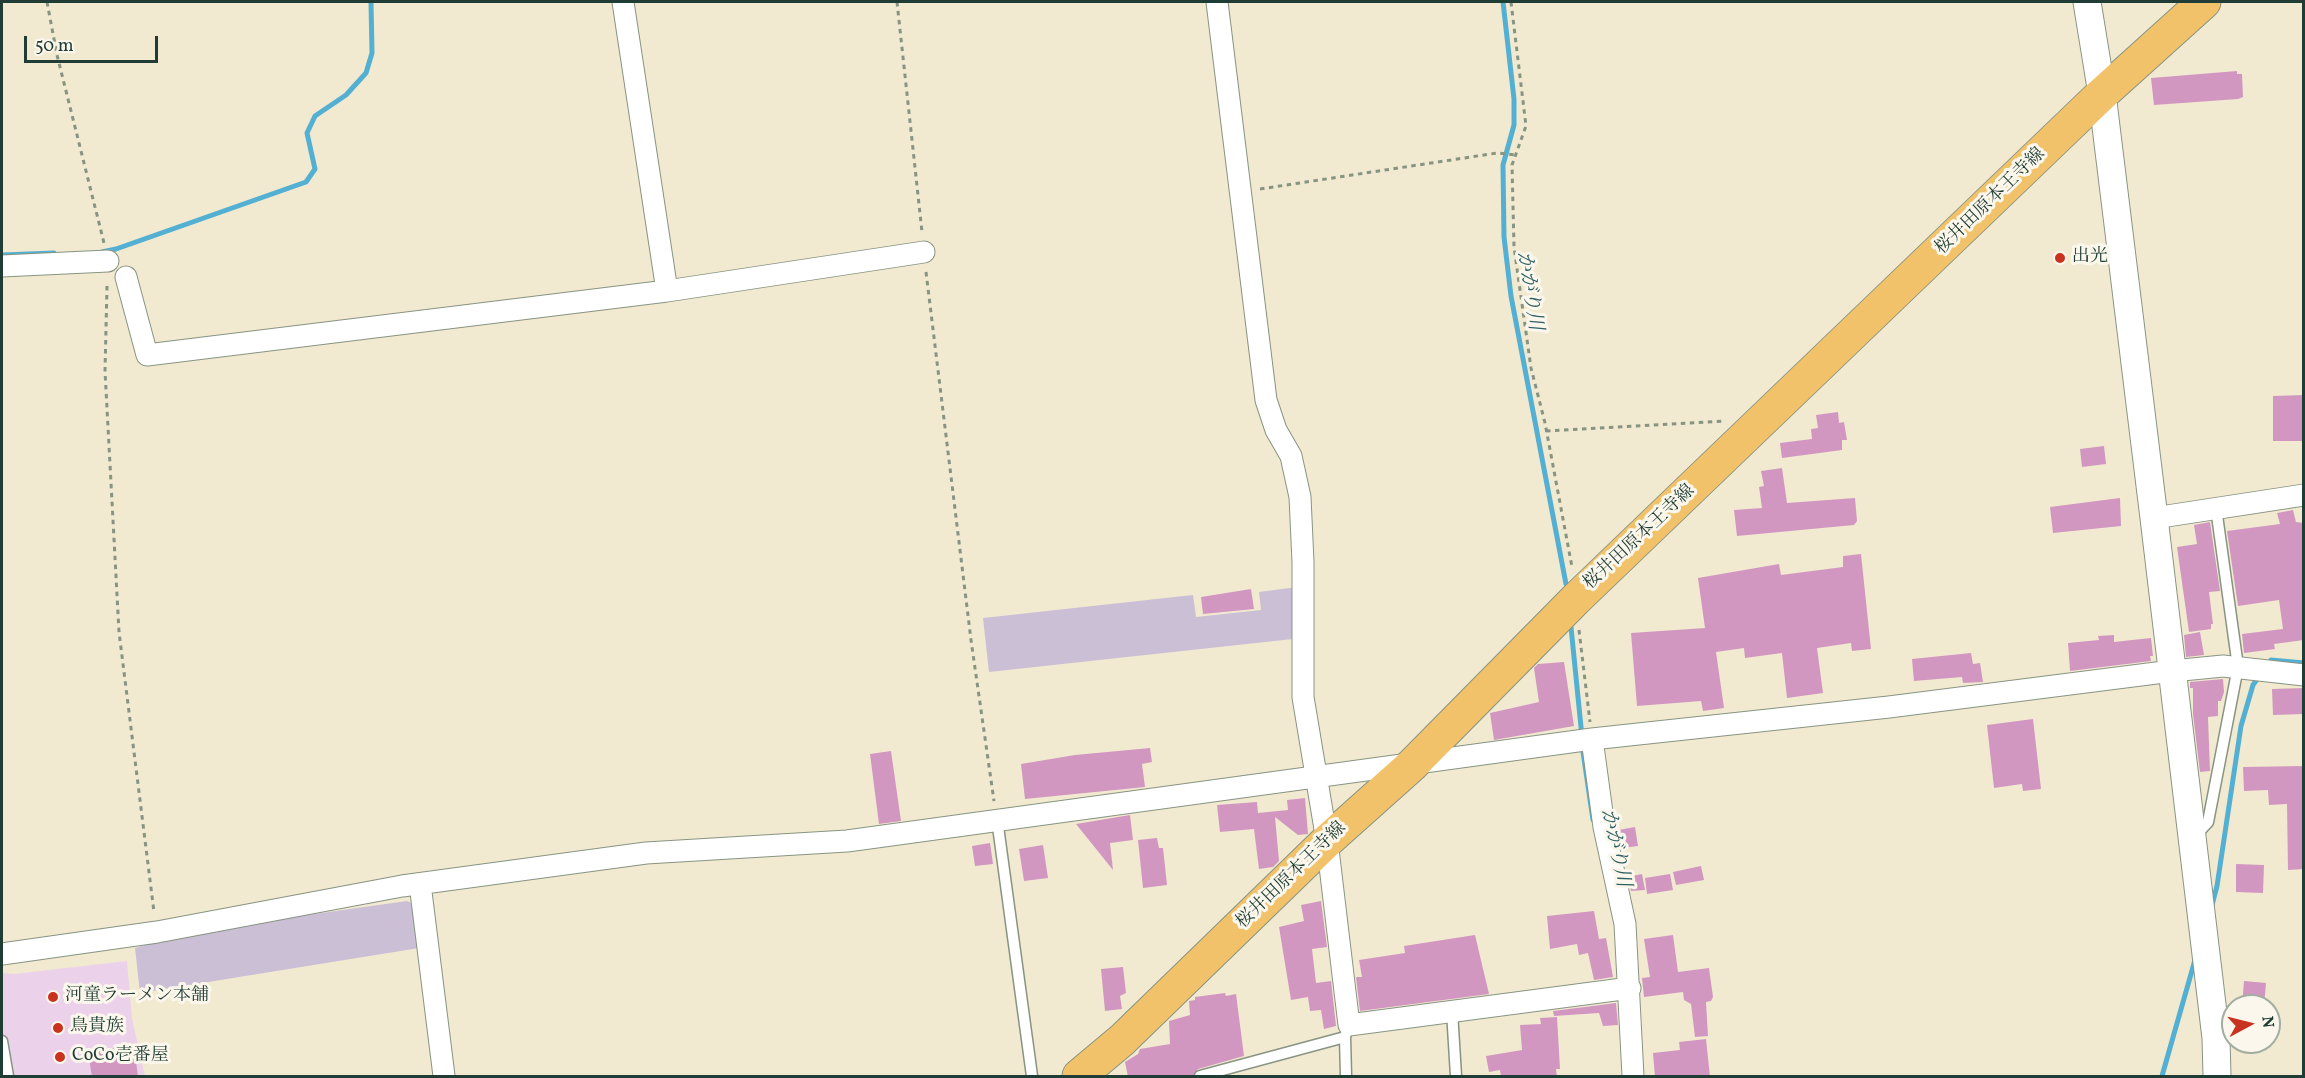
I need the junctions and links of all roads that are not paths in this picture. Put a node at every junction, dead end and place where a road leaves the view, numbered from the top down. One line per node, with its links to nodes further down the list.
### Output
1 (623, 2): 10 (street)
2 (1217, 2): 19 (street)
3 (2087, 2): 5 (street)
4 (2204, 2): 5 (main road, 桜井田原本王寺線)
5 (2102, 94): 13 (street); 18 (main road, 桜井田原本王寺線)
6 (106, 251): 8 (street)
7 (924, 252): 10 (street)
8 (2, 266)
9 (126, 277): 10 (street)
10 (667, 291)
11 (2304, 495): 12 (street)
12 (2216, 508): 13 (street); 14 (lane)
13 (2154, 518): 15 (street)
14 (2238, 667): 15 (street); 16 (street); 21 (lane)
15 (2172, 671): 17 (street); 21 (street)
16 (2304, 675)
17 (1592, 739): 18 (street); 25 (street)
18 (1412, 765): 19 (street); 22 (main road, 桜井田原本王寺線)
19 (1317, 776): 20 (street); 22 (street)
20 (997, 819): 23 (street); 31 (lane)
21 (2192, 839): 37 (street)
22 (1327, 841): 27 (street); 32 (main road, 桜井田原本王寺線)
23 (420, 884): 24 (street); 30 (street)
24 (2, 954)
25 (1630, 988): 26 (street); 36 (street)
26 (1452, 1011): 27 (street); 35 (lane)
27 (1347, 1031): 33 (lane); 34 (lane)
28 (2, 1041): 29 (lane)
29 (8, 1077)
30 (444, 1077)
31 (1032, 1077)
32 (1079, 1077)
33 (1200, 1077)
34 (1346, 1077)
35 (1456, 1077)
36 (1633, 1077)
37 (2217, 1077)

